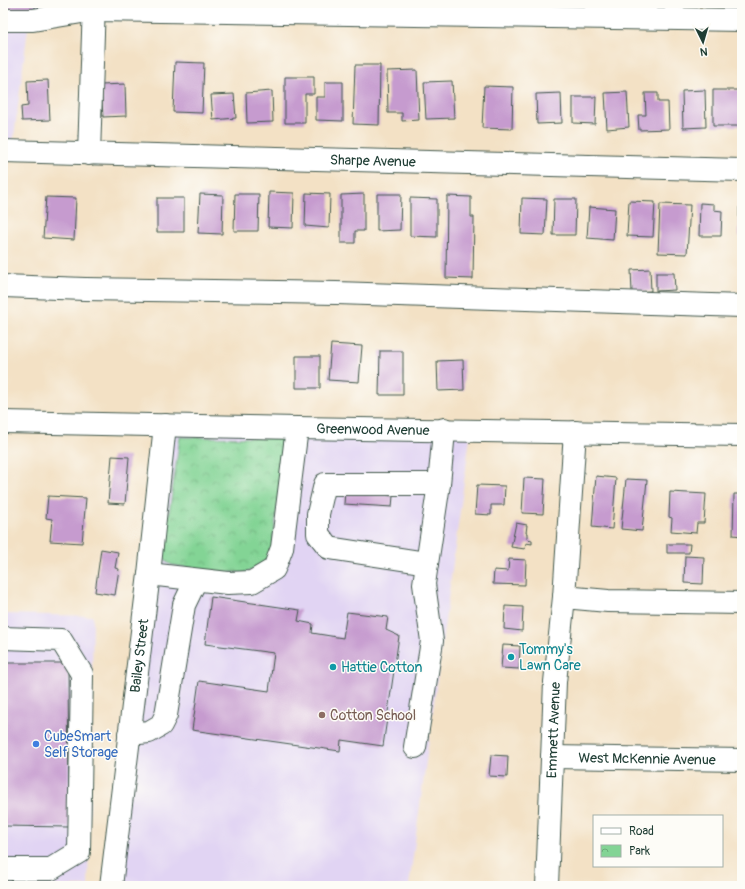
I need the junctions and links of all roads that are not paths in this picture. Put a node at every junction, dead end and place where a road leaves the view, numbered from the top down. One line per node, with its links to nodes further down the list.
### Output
1 (94, 7): 2 (street); 3 (street); 5 (street)
2 (3, 20)
3 (742, 20)
4 (3, 151): 5 (street, Sharpe Avenue)
5 (89, 154): 6 (street, Sharpe Avenue)
6 (742, 170)
7 (3, 286): 8 (street)
8 (742, 306)
9 (3, 422): 10 (street, Greenwood Avenue)
10 (165, 425): 11 (street, Greenwood Avenue); 17 (street, Bailey Street)
11 (297, 428): 12 (street, Greenwood Avenue); 18 (street)
12 (444, 430): 13 (street, Greenwood Avenue); 15 (street)
13 (574, 432): 14 (street, Greenwood Avenue); 19 (street, Emmett Avenue)
14 (742, 435)
15 (439, 484): 16 (street); 16 (street)
16 (427, 563): 23 (street)
17 (149, 574): 18 (street); 22 (street, Bailey Street)
18 (196, 580): 22 (street)
19 (564, 597): 20 (street); 24 (street, Emmett Avenue)
20 (742, 603)
21 (3, 638): 26 (street)
22 (129, 734): 27 (street, Bailey Street)
23 (415, 747)
24 (552, 757): 25 (street, West McKennie Avenue); 28 (street, Emmett Avenue)
25 (742, 760)
26 (3, 869)
27 (111, 886)
28 (547, 886)

